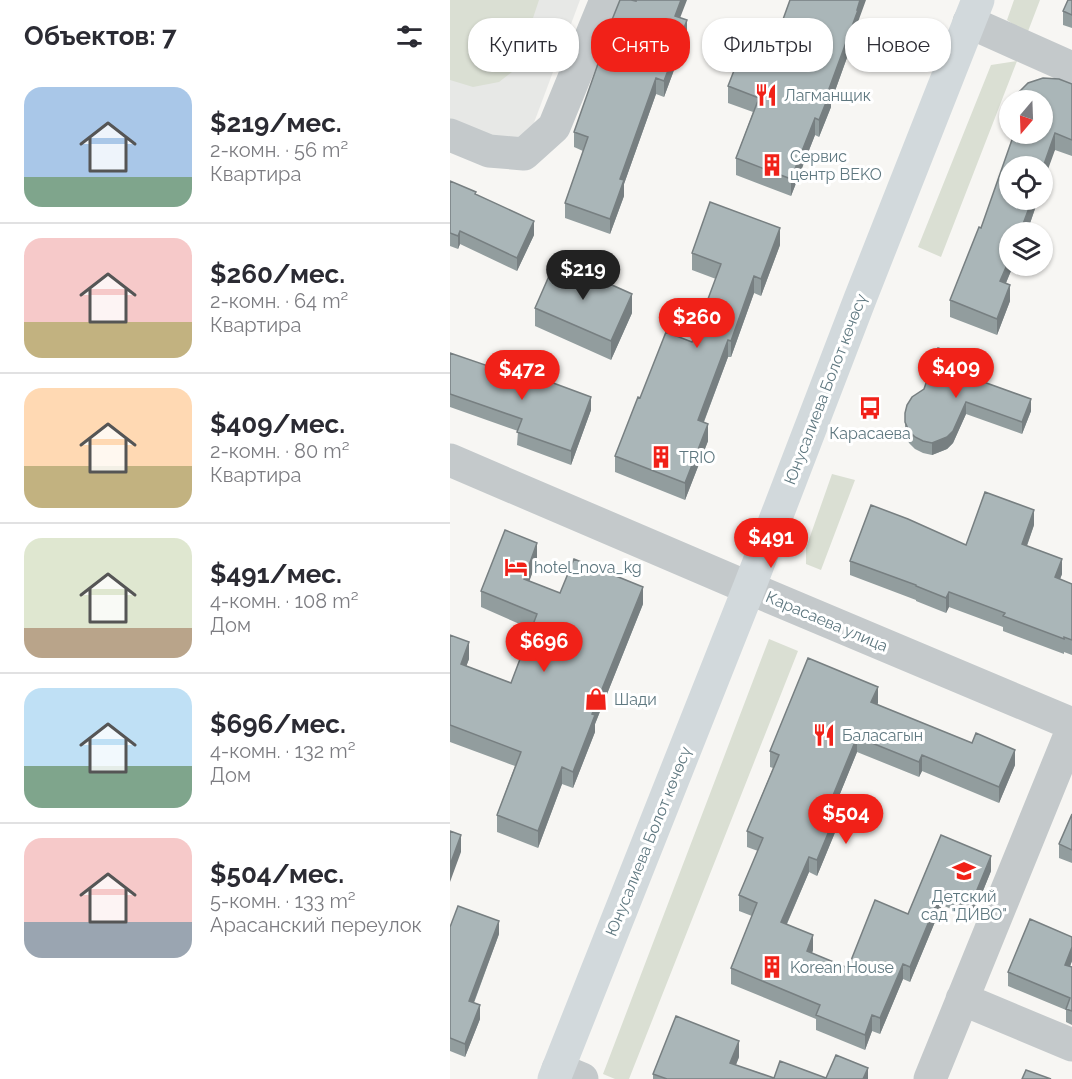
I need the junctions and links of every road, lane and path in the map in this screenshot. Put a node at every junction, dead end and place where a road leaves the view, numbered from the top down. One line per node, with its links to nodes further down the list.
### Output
1 (606, 0): 4 (street)
2 (973, 11): 3 (street); 6 (main road, Юнусалиева Болот көчөсү)
3 (1072, 68)
4 (450, 135)
5 (450, 460): 6 (street, Карасаева улица)
6 (749, 588): 7 (street, Карасаева улица); 11 (main road, Юнусалиева Болот көчөсү)
7 (1072, 724)
8 (1072, 730): 9 (street)
9 (962, 999): 10 (street); 12 (street)
10 (1072, 1045)
11 (565, 1076)
12 (930, 1079)

